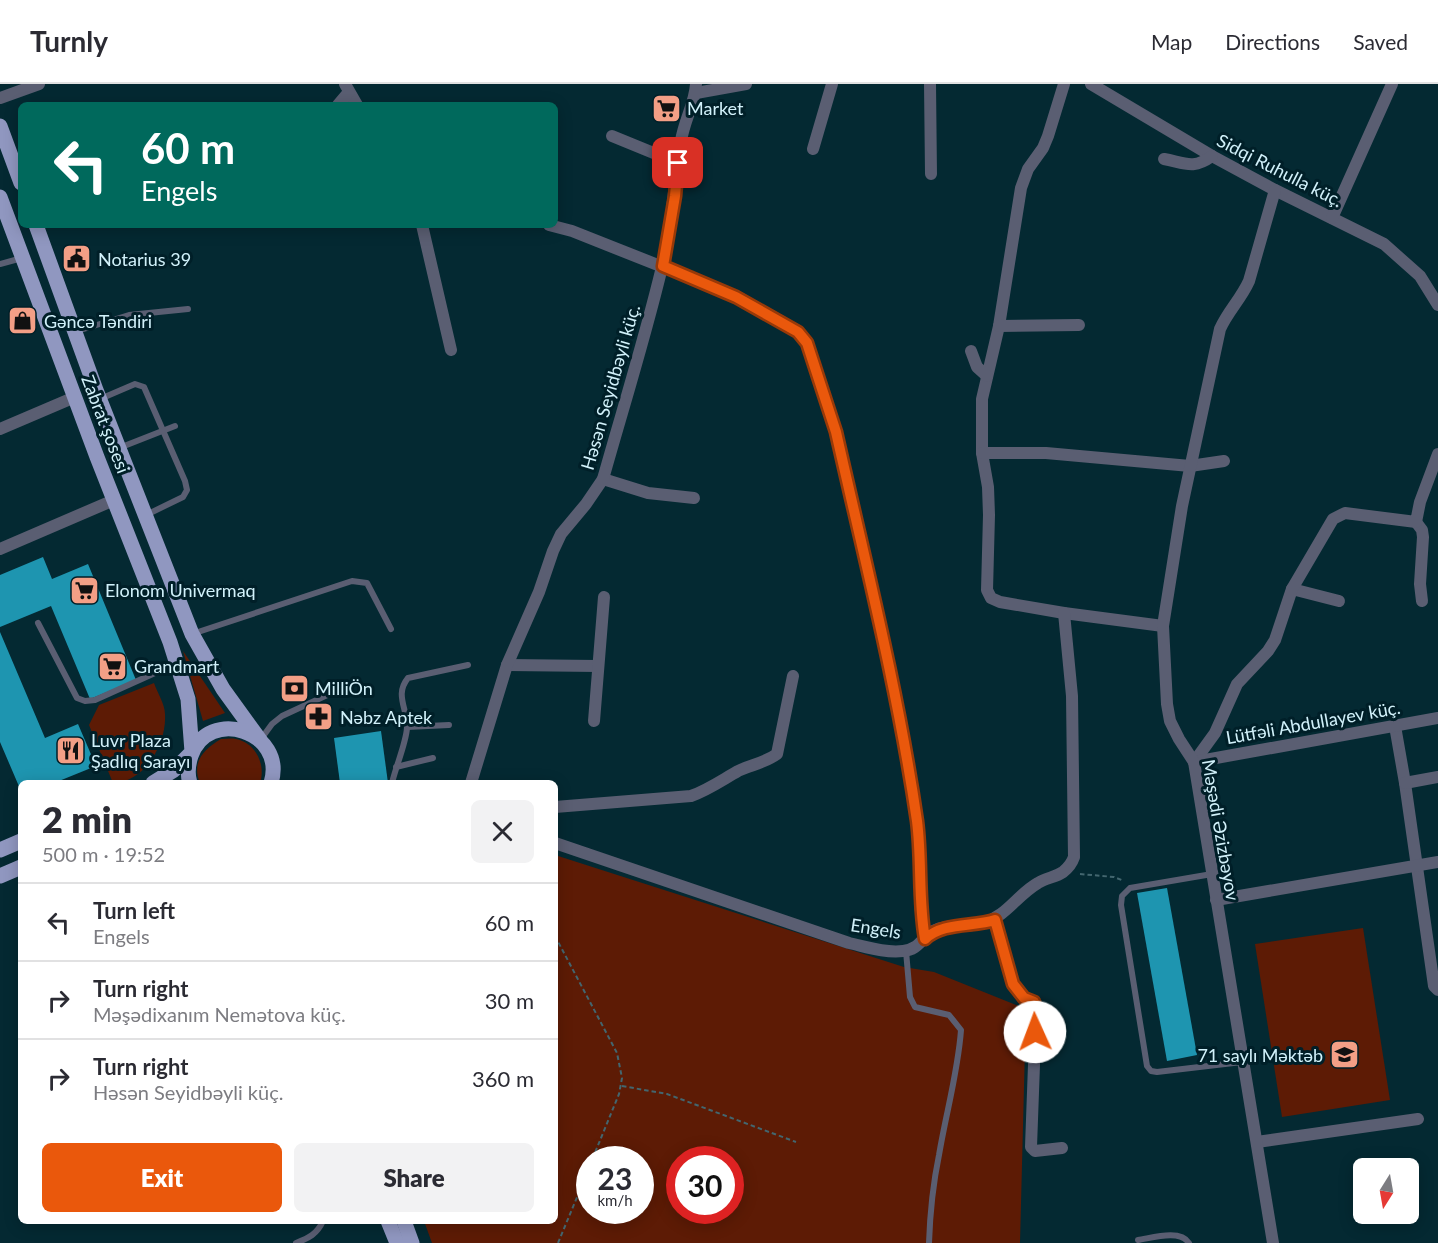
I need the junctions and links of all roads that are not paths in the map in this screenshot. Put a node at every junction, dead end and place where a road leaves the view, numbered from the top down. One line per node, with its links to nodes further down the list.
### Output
1 (39, 84): 10 (street)
2 (746, 84): 9 (street)
3 (832, 84): 15 (street)
4 (930, 84): 19 (street)
5 (1064, 84): 33 (street)
6 (1091, 84): 16 (street, Sidqi Ruhulla küç.)
7 (1392, 84): 23 (street)
8 (347, 88): 11 (street); 12 (street)
9 (696, 88): 18 (street, Həsən Seyidbəyli küç.)
10 (0, 98)
11 (340, 102)
12 (355, 102)
13 (0, 126): 20 (main road)
14 (612, 136): 18 (street)
15 (813, 149)
16 (1212, 156): 17 (street); 21 (street, Sidqi Ruhulla küç.)
17 (1164, 159)
18 (678, 163): 29 (street, Həsən Seyidbəyli küç.)
19 (930, 174)
20 (18, 175)
21 (1275, 190): 23 (street, Sidqi Ruhulla küç.); 47 (street, Məşədi Əzizbəyov)
22 (0, 197): 27 (main road, Zabrat şosesi)
23 (1332, 218): 30 (street, Sidqi Ruhulla küç.)
24 (558, 227): 29 (street)
25 (37, 228): 34 (main road, Zabrat şosesi)
26 (423, 228): 35 (street)
27 (23, 258): 28 (lane); 38 (main road, Zabrat şosesi)
28 (0, 264)
29 (663, 266): 48 (street, Həsən Seyidbəyli küç.); 97 (street)
30 (1437, 298)
31 (188, 309): 34 (lane)
32 (1079, 325): 33 (street)
33 (999, 326): 37 (street)
34 (74, 332): 39 (main road, Zabrat şosesi)
35 (451, 350)
36 (971, 351): 37 (street)
37 (987, 376): 44 (street)
38 (75, 397): 41 (street); 50 (main road, Zabrat şosesi)
39 (100, 399): 42 (lane); 43 (main road, Zabrat şosesi)
40 (175, 426): 42 (lane)
41 (0, 429)
42 (164, 431): 43 (lane); 51 (lane)
43 (119, 449): 51 (main road, Zabrat şosesi)
44 (982, 453): 47 (street); 58 (street)
45 (1438, 454): 52 (street)
46 (1224, 461): 47 (street)
47 (1190, 466): 60 (street, Məşədi Əzizbəyov)
48 (603, 478): 49 (street); 65 (street, Həsən Seyidbəyli küç.)
49 (694, 498)
50 (114, 500): 53 (street); 63 (main road, Zabrat şosesi)
51 (145, 516): 62 (main road, Zabrat şosesi)
52 (1416, 522): 54 (street); 57 (street)
53 (0, 549)
54 (1292, 589): 56 (street); 77 (street)
55 (604, 597): 66 (street)
56 (1339, 601)
57 (1422, 601)
58 (1064, 614): 60 (street); 96 (street, Engels)
59 (38, 623): 63 (lane)
60 (1163, 626): 77 (street, Məşədi Əzizbəyov)
61 (391, 629): 62 (lane)
62 (192, 634): 74 (main road, Zabrat şosesi)
63 (177, 663): 75 (main road, Zabrat şosesi)
64 (468, 665): 73 (lane)
65 (507, 665): 66 (street); 84 (street, Həsən Seyidbəyli küç.)
66 (598, 666): 70 (street)
67 (793, 676): 86 (street)
68 (351, 684): 74 (lane)
69 (1438, 718): 72 (street, Lütfəli Abdullayev küç.)
70 (594, 721)
71 (449, 725): 73 (lane)
72 (1395, 726): 77 (street, Lütfəli Abdullayev küç.); 85 (street)
73 (407, 727): 78 (lane)
74 (260, 740): 75 (main road); 82 (main road, Zabrat şosesi)
75 (192, 752): 80 (main road); 81 (main road, Zabrat şosesi)
76 (434, 758): 78 (lane)
77 (1194, 762): 93 (street, Məşədi Əzizbəyov)
78 (396, 767): 83 (lane)
79 (1438, 777): 85 (street)
80 (158, 780)
81 (190, 780)
82 (271, 780)
83 (393, 780)
84 (472, 780)
85 (1405, 783): 91 (street)
86 (558, 807)
87 (18, 842): 89 (main road)
88 (558, 844): 99 (street, Engels)
89 (0, 850)
90 (1438, 862): 91 (street)
91 (1416, 866): 95 (street); 98 (street)
92 (18, 868): 94 (main road)
93 (1212, 874): 95 (street, Məşədi Əzizbəyov); 101 (lane)
94 (0, 876)
95 (1216, 900): 101 (street, Məşədi Əzizbəyov)
96 (995, 920): 97 (street, Engels); 104 (street)
97 (925, 939): 99 (street, Engels)
98 (1433, 943): 100 (street)
99 (906, 951): 112 (lane)
100 (1438, 990)
101 (1242, 1062): 103 (street, Məşədi Əzizbəyov)
102 (1418, 1119): 103 (street)
103 (1257, 1142): 114 (street, Məşədi Əzizbəyov)
104 (1062, 1148)
105 (321, 1224): 109 (lane)
106 (389, 1224): 110 (main road)
107 (405, 1224): 111 (main road)
108 (1138, 1240): 113 (lane)
109 (296, 1243)
110 (397, 1243)
111 (412, 1243)
112 (929, 1243)
113 (1189, 1243)
114 (1273, 1243)

